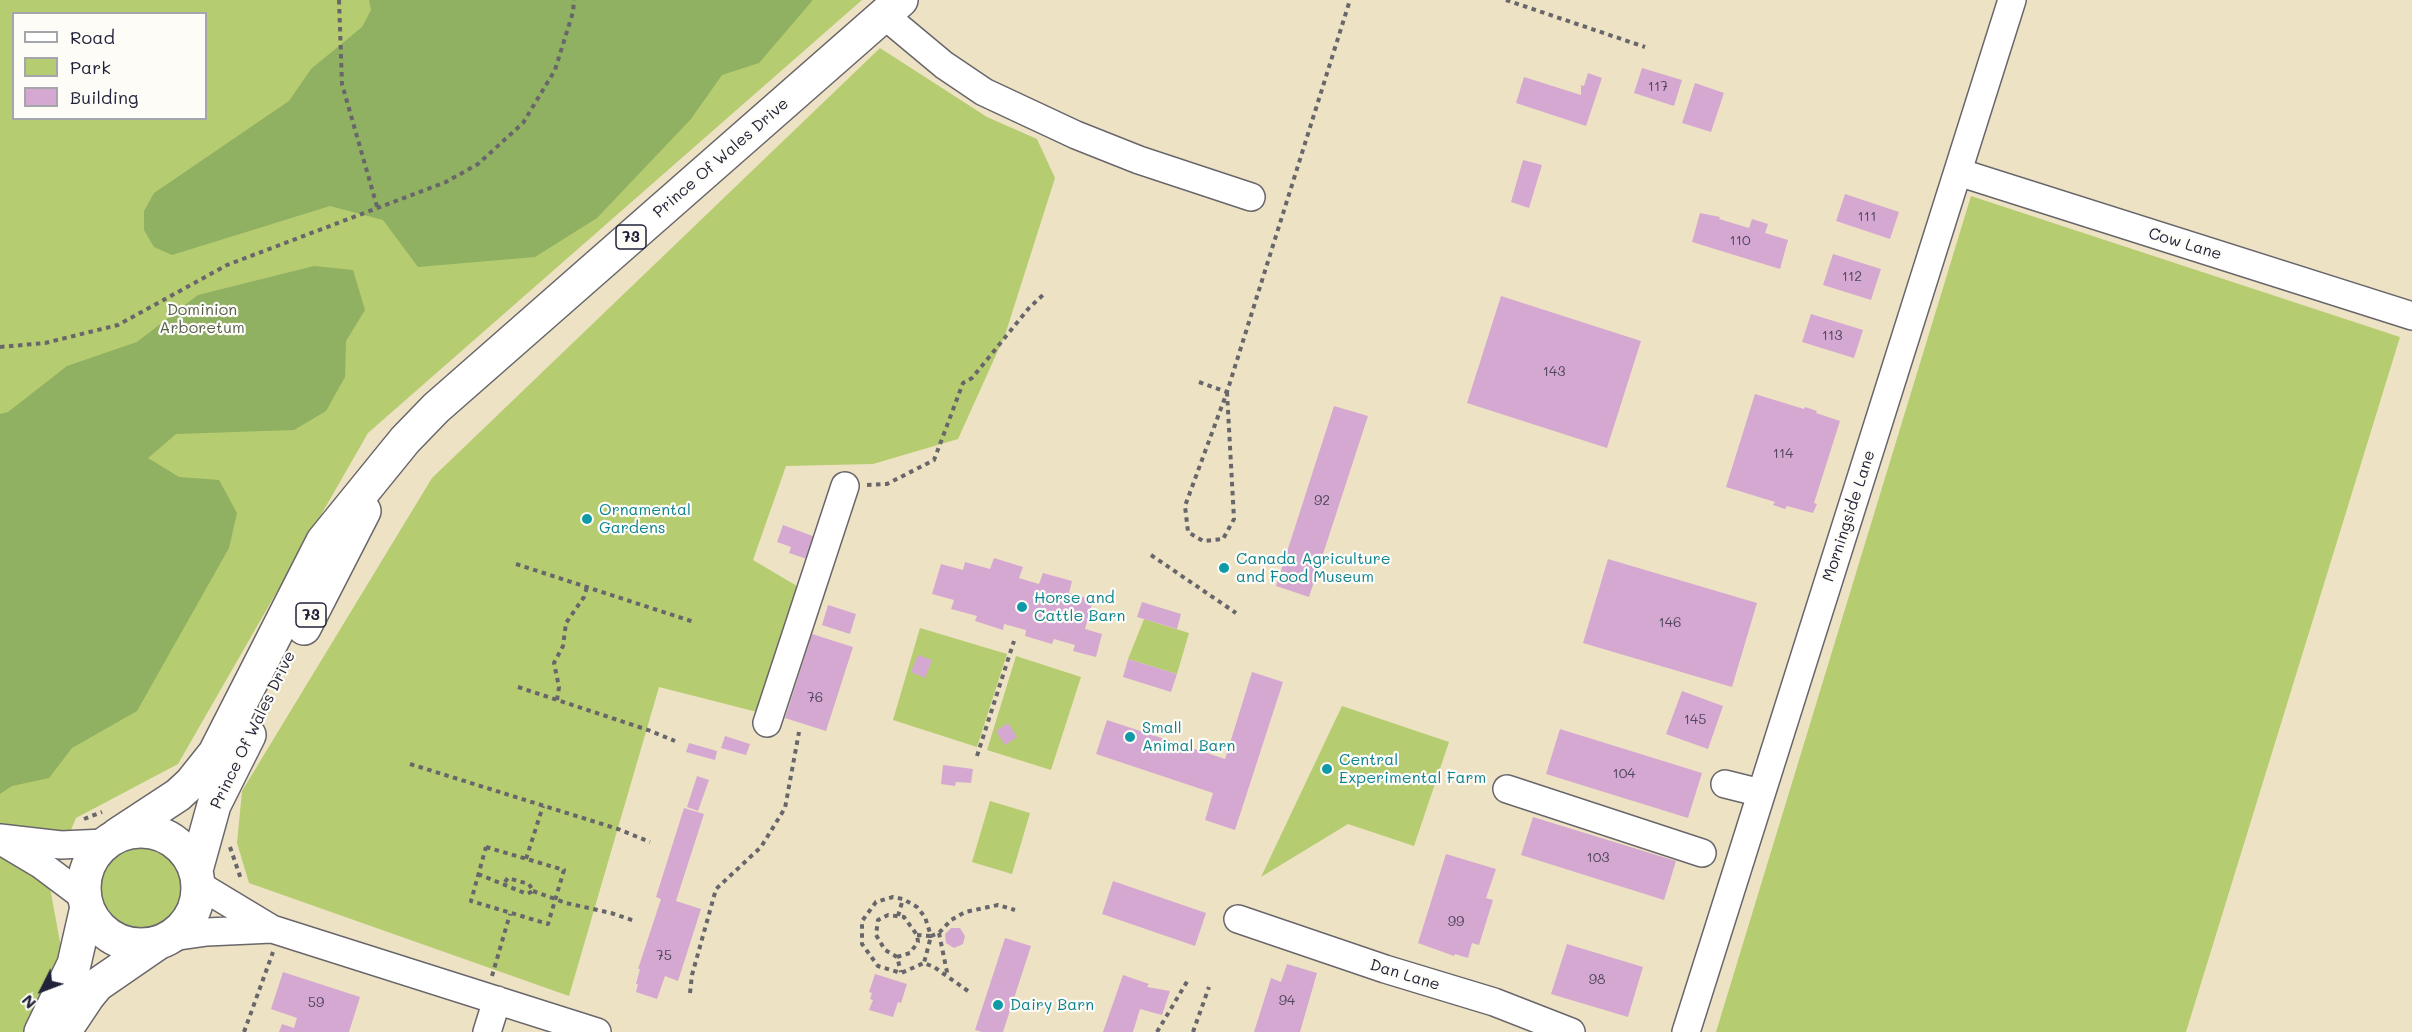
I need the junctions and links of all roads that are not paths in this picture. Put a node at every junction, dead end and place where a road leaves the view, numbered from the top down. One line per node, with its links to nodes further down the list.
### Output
1 (2012, 0): 3 (street, Morningside Lane)
2 (892, 8): 4 (street); 6 (main road, Prince Of Wales Drive / 73)
3 (1958, 172): 5 (street, Cow Lane); 11 (street, Morningside Lane)
4 (1251, 197)
5 (2412, 316)
6 (385, 466): 12 (main road, Prince Of Wales Drive / 73); 15 (main road, Prince Of Wales Drive / 73)
7 (846, 486): 8 (street)
8 (767, 723)
9 (1725, 784): 11 (street)
10 (1507, 789): 14 (street)
11 (1761, 793): 26 (street, Morningside Lane)
12 (109, 829): 13 (street); 15 (main road); 16 (main road, 73)
13 (0, 839): 16 (street)
14 (1702, 853)
15 (198, 877): 18 (street); 19 (main road, 73)
16 (85, 902): 19 (main road); 21 (main road, 73)
17 (1238, 919): 25 (street, Dan Lane)
18 (273, 939): 19 (street); 20 (street)
19 (165, 940): 22 (main road, 73)
20 (491, 998): 23 (street); 24 (street)
21 (41, 1032)
22 (64, 1032)
23 (487, 1032)
24 (597, 1032)
25 (1571, 1032)
26 (1686, 1032)

